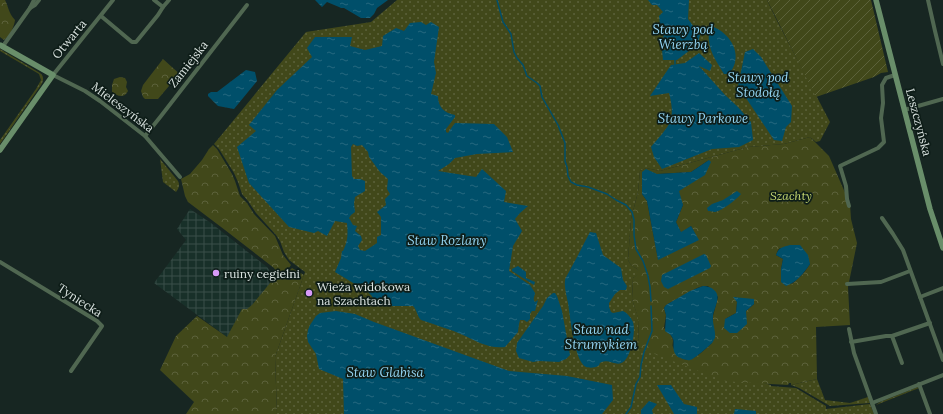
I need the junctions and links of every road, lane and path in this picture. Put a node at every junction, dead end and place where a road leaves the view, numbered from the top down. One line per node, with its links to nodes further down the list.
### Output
1 (34, 0): 10 (street)
2 (39, 0): 10 (street)
3 (113, 0): 11 (street, Otwarta)
4 (154, 0): 9 (street)
5 (169, 0): 9 (street)
6 (876, 0): 15 (street, Leszczyńska)
7 (928, 0): 13 (street)
8 (247, 5): 18 (street, Zamiejska)
9 (163, 7): 11 (street, Otwarta)
10 (30, 8): 12 (street)
11 (101, 16): 14 (street, Otwarta)
12 (1, 46): 14 (street, Mieleszyńska)
13 (943, 64)
14 (53, 75): 18 (street, Mieleszyńska); 19 (street)
15 (895, 75): 17 (street, Leszczyńska); 21 (street)
16 (943, 99): 17 (street)
17 (904, 110): 23 (street, Leszczyńska)
18 (146, 136): 20 (street, Mieleszyńska)
19 (0, 150)
20 (180, 177)
21 (849, 206)
22 (882, 218): 25 (street)
23 (943, 248)
24 (0, 262): 35 (street, Tyniecka)
25 (910, 271): 26 (street); 28 (street)
26 (847, 284)
27 (943, 288): 28 (street)
28 (920, 297): 29 (street)
29 (930, 323): 31 (street); 33 (street)
30 (849, 330): 32 (street)
31 (892, 336): 32 (street); 34 (street)
32 (851, 342): 38 (street)
33 (943, 360)
34 (902, 363)
35 (71, 371)
36 (943, 375): 37 (street)
37 (919, 384): 38 (street); 40 (street)
38 (872, 403): 39 (street)
39 (876, 414)
40 (930, 414)

